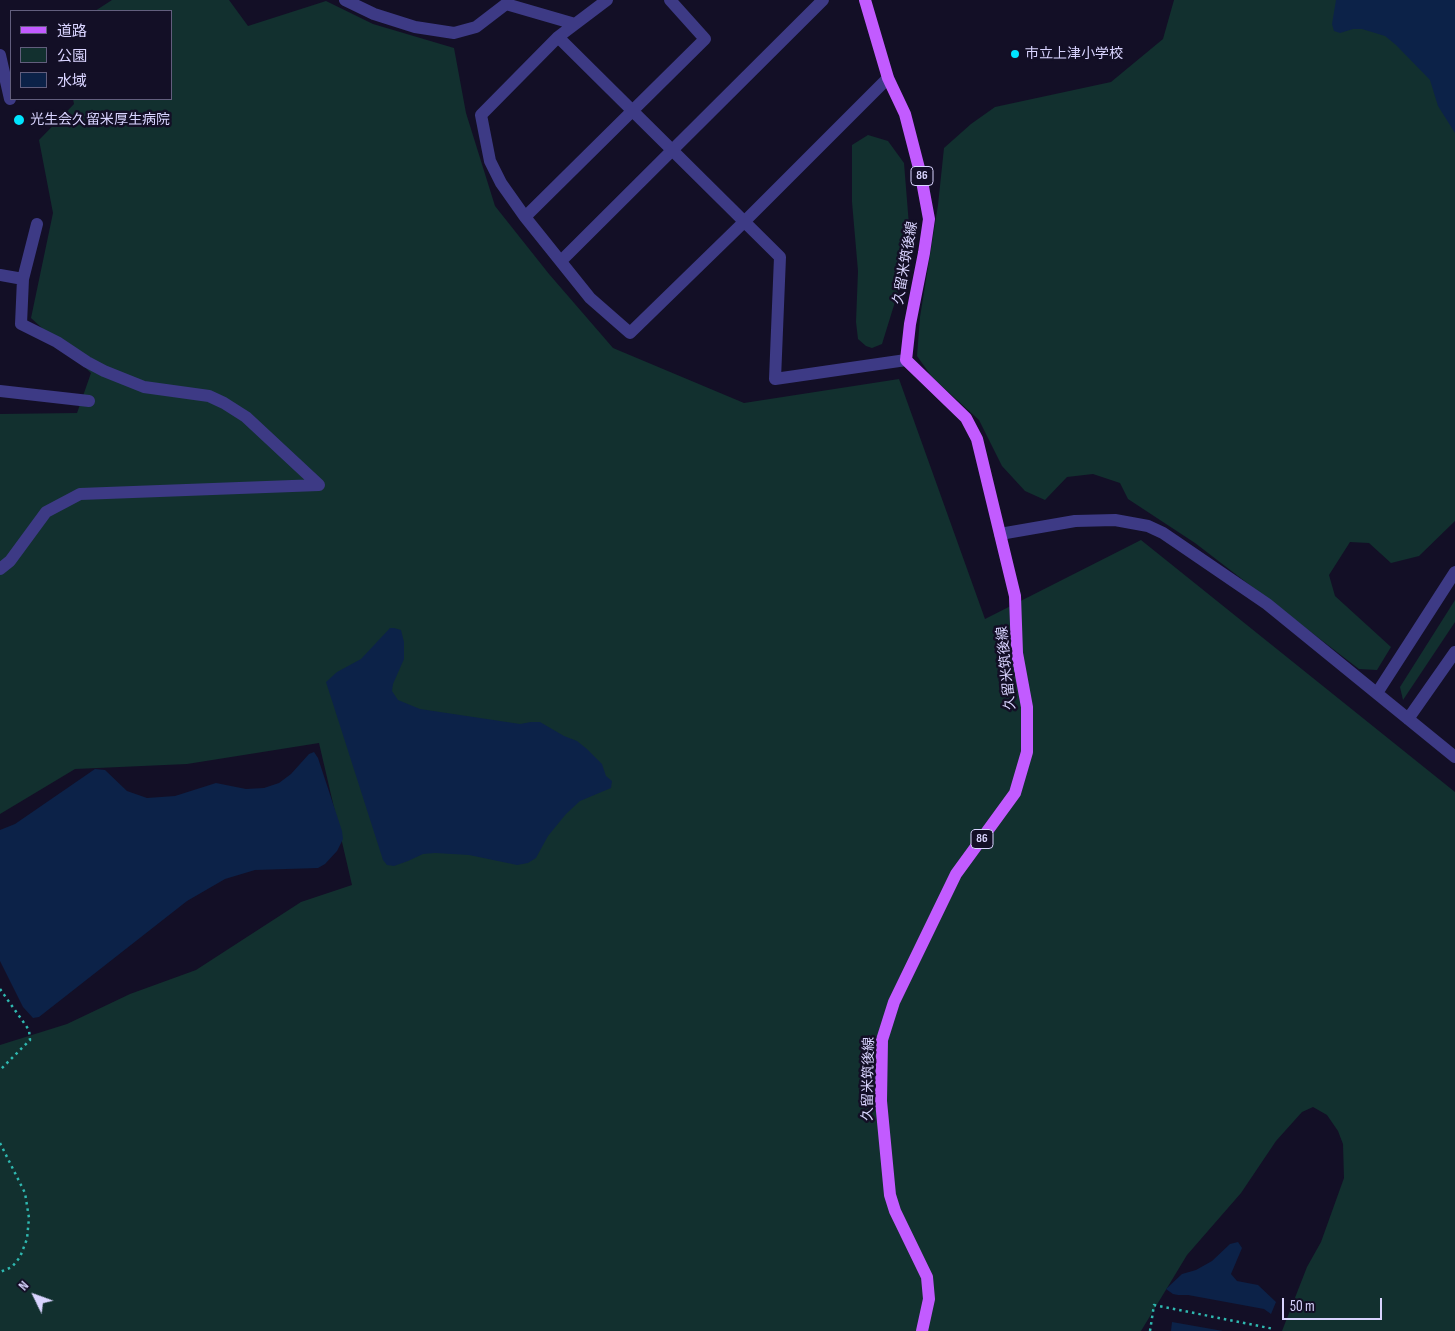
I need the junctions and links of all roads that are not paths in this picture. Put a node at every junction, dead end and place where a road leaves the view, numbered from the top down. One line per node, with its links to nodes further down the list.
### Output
1 (345, 0): 6 (street)
2 (607, 0): 7 (street)
3 (670, 0): 12 (street)
4 (823, 0): 13 (street)
5 (865, 0): 10 (main road, 久留米筑後線 / 86)
6 (507, 2): 7 (street)
7 (575, 24): 8 (street)
8 (558, 37): 12 (street); 14 (street)
9 (0, 55): 11 (street)
10 (888, 78): 15 (street); 20 (main road, 久留米筑後線 / 86)
11 (7, 100)
12 (632, 111): 13 (street); 14 (street)
13 (672, 151): 15 (street); 17 (street)
14 (525, 217): 15 (street)
15 (744, 222): 20 (street)
16 (37, 224): 19 (street)
17 (562, 258)
18 (0, 275): 19 (street)
19 (22, 279): 24 (street)
20 (906, 360): 23 (main road, 久留米筑後線 / 86)
21 (0, 391): 22 (street)
22 (89, 401)
23 (1000, 534): 27 (street); 30 (main road, 久留米筑後線 / 86)
24 (0, 569)
25 (1455, 572): 27 (street)
26 (1455, 652): 28 (street)
27 (1377, 693): 28 (street)
28 (1408, 719): 29 (street)
29 (1455, 757)
30 (922, 1331)

